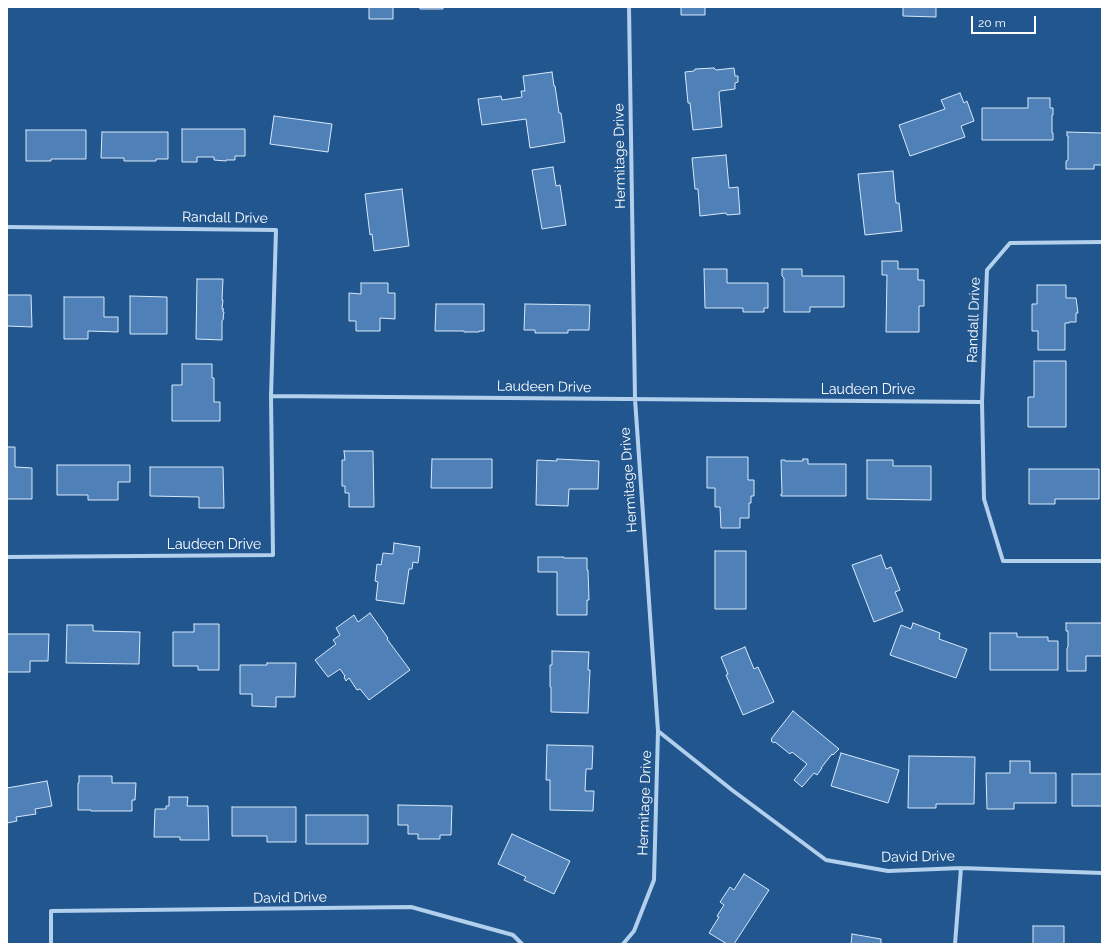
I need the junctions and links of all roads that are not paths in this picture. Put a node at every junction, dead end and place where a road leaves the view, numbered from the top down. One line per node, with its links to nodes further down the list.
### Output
1 (629, 7): 5 (street, Hermitage Drive)
2 (7, 226): 4 (street, Randall Drive)
3 (1102, 242): 6 (street, Randall Drive)
4 (271, 396): 5 (street, Laudeen Drive); 7 (street, Laudeen Drive)
5 (635, 399): 6 (street, Laudeen Drive); 9 (street, Hermitage Drive)
6 (982, 402): 8 (street)
7 (7, 557)
8 (1102, 561)
9 (658, 731): 10 (street, David Drive); 14 (street, Hermitage Drive)
10 (961, 868): 11 (street, David Drive); 15 (street)
11 (1102, 873)
12 (51, 944): 13 (street, David Drive)
13 (522, 944)
14 (623, 944)
15 (955, 944)

